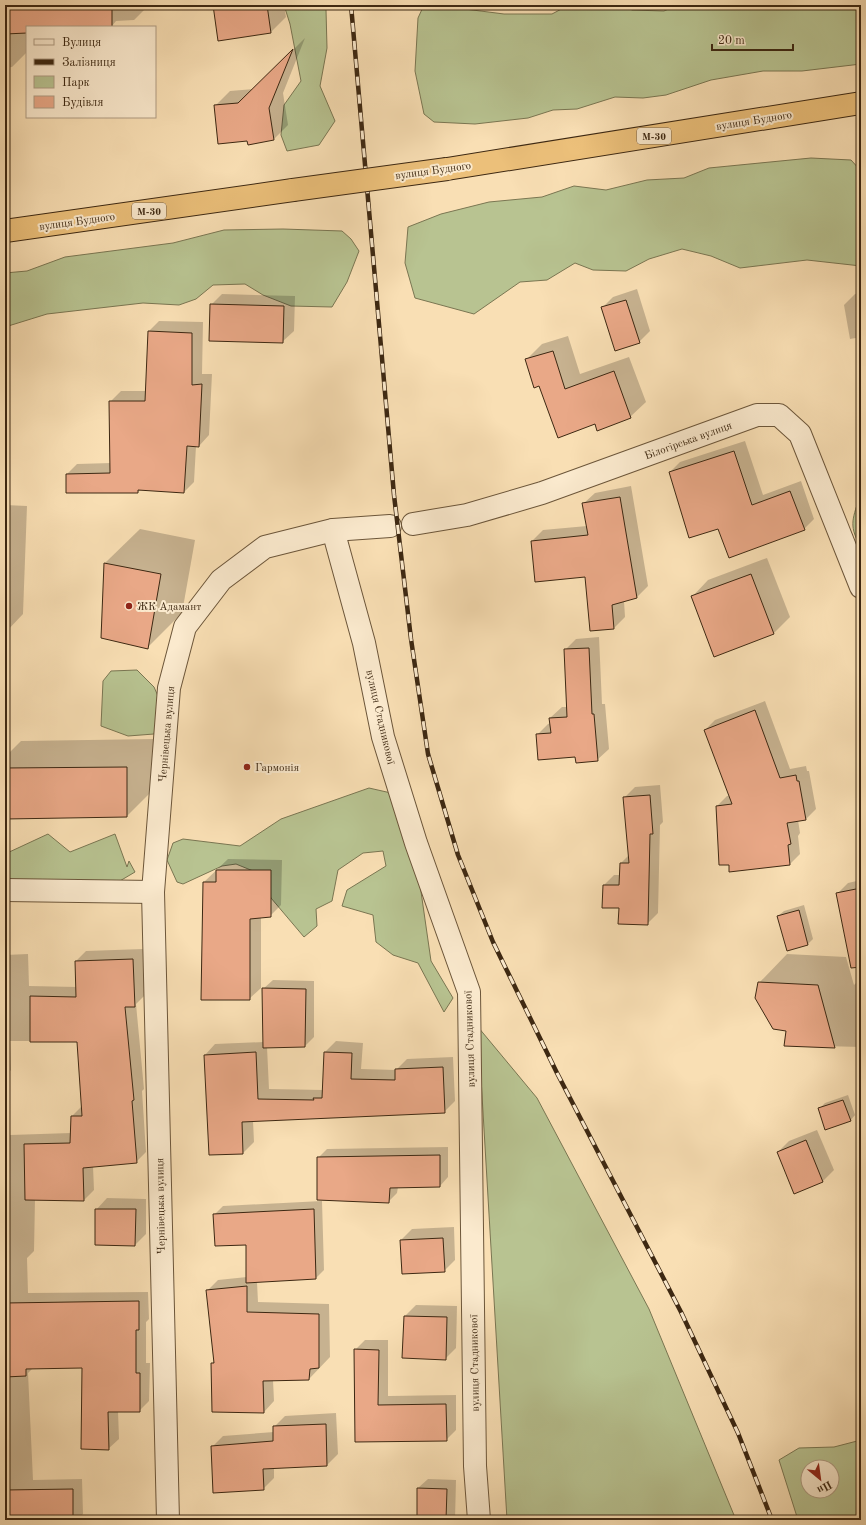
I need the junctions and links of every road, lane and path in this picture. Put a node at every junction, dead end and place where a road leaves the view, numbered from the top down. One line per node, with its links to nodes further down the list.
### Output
1 (861, 103): 2 (highway, вулиця Будного / М-30, bridge)
2 (5, 231)
3 (413, 524): 6 (street, Білогірська вулиця)
4 (390, 526): 5 (street, Чернівецька вулиця)
5 (332, 530): 8 (street, Чернівецька вулиця); 10 (street, вулиця Стадникової)
6 (861, 587)
7 (5, 890): 8 (street)
8 (153, 892): 9 (street, Чернівецька вулиця)
9 (168, 1520)
10 (479, 1520)

